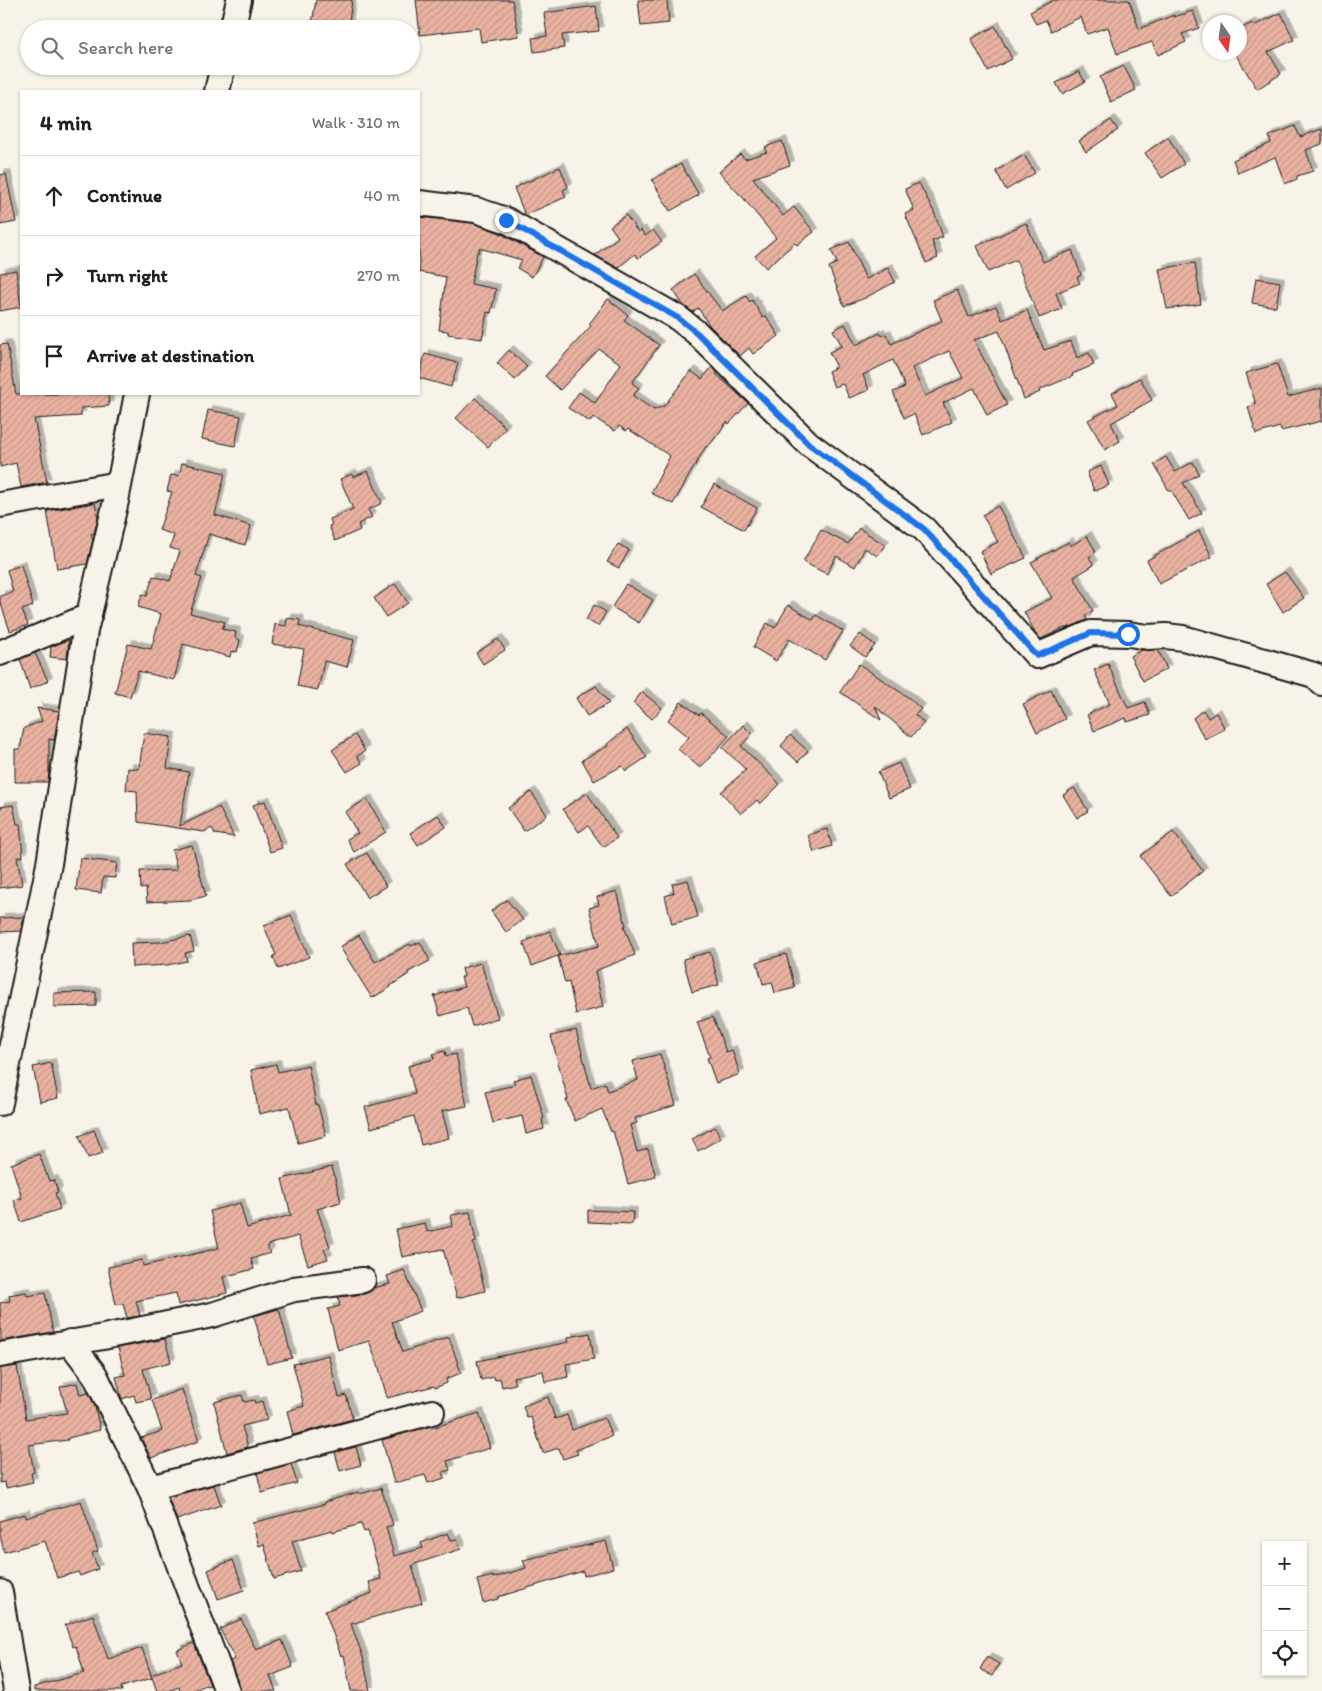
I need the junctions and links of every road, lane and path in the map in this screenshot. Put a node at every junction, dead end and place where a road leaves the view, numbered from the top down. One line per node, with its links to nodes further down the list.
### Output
1 (239, 0): 2 (street)
2 (234, 20)
3 (221, 75): 4 (street)
4 (217, 90)
5 (420, 203): 11 (street)
6 (137, 395): 7 (street)
7 (120, 484): 8 (street); 9 (street)
8 (0, 506)
9 (88, 616): 10 (street); 12 (street)
10 (0, 653)
11 (1322, 683)
12 (0, 1103)
13 (363, 1280): 14 (street)
14 (70, 1342): 15 (street); 17 (street)
15 (0, 1355)
16 (432, 1412): 17 (street)
17 (150, 1488): 20 (street)
18 (0, 1592): 19 (street)
19 (16, 1691)
20 (227, 1691)

